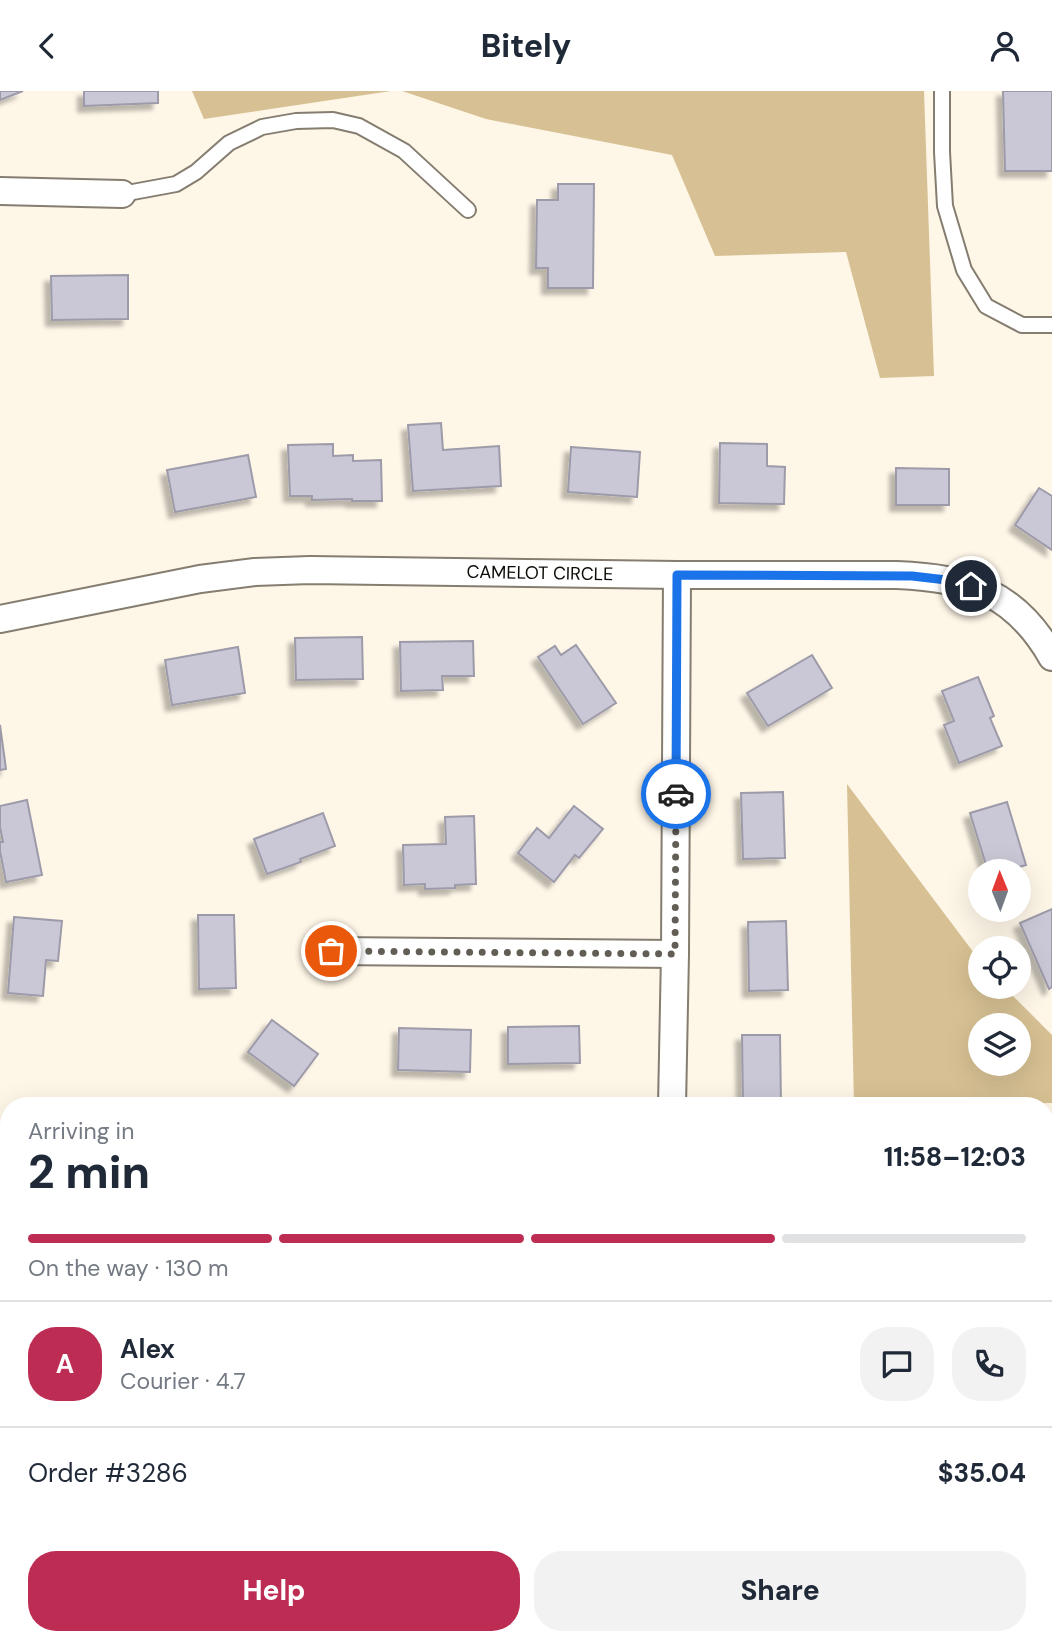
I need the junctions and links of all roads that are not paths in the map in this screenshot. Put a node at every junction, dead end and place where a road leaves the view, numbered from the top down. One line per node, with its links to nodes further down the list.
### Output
1 (943, 91): 5 (lane)
2 (0, 191): 3 (street)
3 (122, 194): 4 (lane)
4 (468, 210)
5 (1052, 325)
6 (677, 575): 7 (street, CAMELOT CIRCLE); 8 (street, CAMELOT CIRCLE); 10 (street)
7 (0, 619)
8 (1052, 657)
9 (331, 951): 10 (street)
10 (675, 954): 11 (street)
11 (672, 1097)

